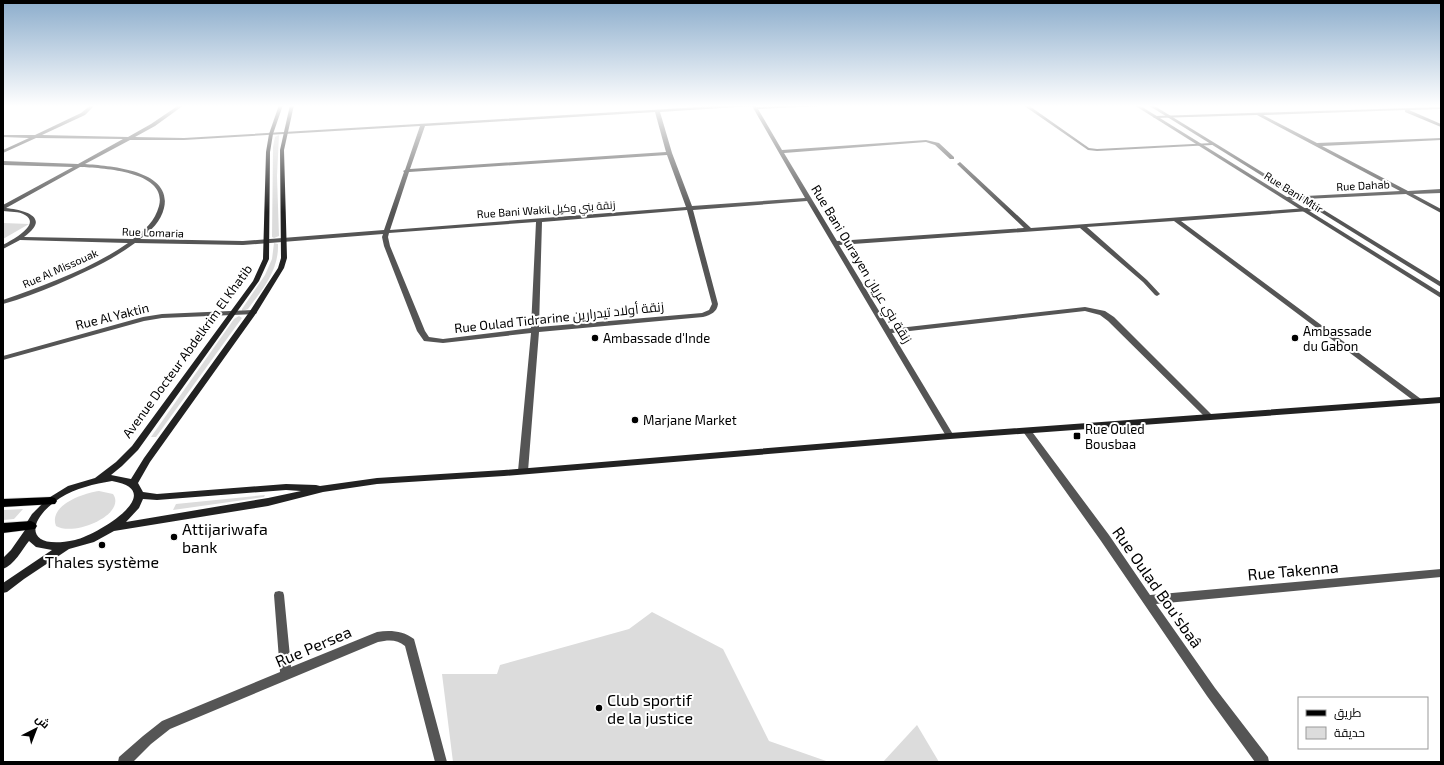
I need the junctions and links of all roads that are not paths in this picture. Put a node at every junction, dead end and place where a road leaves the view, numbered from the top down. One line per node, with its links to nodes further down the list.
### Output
1 (26, 141): 16 (street)
2 (124, 141): 22 (street)
3 (270, 141): 42 (main road, Avenue Docteur Abdelkrim El Khatib)
4 (284, 141): 40 (main road)
5 (417, 141): 23 (street, Rue Oulad Tidrarine زنقة أولاد تيدرارين)
6 (665, 141): 18 (street, Rue Oulad Tidrarine زنقة أولاد تيدرارين)
7 (774, 141): 17 (street, Rue Bani Ourayen زنقة بني عريان)
8 (1075, 141): 13 (street)
9 (1194, 141): 13 (street, Rue Bani Mtir)
10 (1206, 141): 14 (street, Rue Bani Mtir)
11 (1306, 141): 15 (street)
12 (1405, 141): 15 (street)
13 (1199, 144): 14 (street); 28 (street, Rue Bani Mtir)
14 (1212, 144): 26 (street, Rue Bani Mtir)
15 (1314, 145): 25 (street)
16 (3, 152)
17 (780, 152): 19 (street); 27 (street, Rue Bani Ourayen زنقة بني عريان)
18 (669, 154): 23 (street); 30 (street, Rue Oulad Tidrarine زنقة أولاد تيدرارين)
19 (952, 158)
20 (3, 163): 22 (street, Rue Al Missouak)
21 (960, 164): 37 (street)
22 (78, 166): 29 (street); 41 (street, Rue Al Missouak)
23 (406, 171): 38 (street, Rue Oulad Tidrarine زنقة أولاد تيدرارين)
24 (1441, 191): 25 (street, Rue Dahab)
25 (1404, 193): 26 (street, Rue Dahab); 33 (street)
26 (1302, 198): 28 (street, Rue Dahab); 31 (street, Rue Bani Mtir)
27 (809, 199): 30 (street, Rue Bani Wakil زنقة بني وكيل); 43 (street, Rue Bani Ourayen زنقة بني عريان)
28 (1286, 199): 32 (street, Rue Bani Mtir)
29 (3, 208): 39 (street, Rue Lomaria)
30 (690, 209): 35 (street, Rue Bani Wakil زنقة بني وكيل); 51 (street, Rue Oulad Tidrarine زنقة أولاد تيدرارين)
31 (1320, 209): 32 (street); 45 (street, Rue Bani Mtir)
32 (1304, 210): 34 (street); 47 (street, Rue Bani Mtir)
33 (1441, 212)
34 (1175, 219): 36 (street); 55 (street)
35 (539, 220): 38 (street, Rue Bani Wakil زنقة بني وكيل); 51 (street)
36 (1081, 226): 37 (street); 46 (street)
37 (1029, 229): 43 (street)
38 (386, 231): 40 (street, Rue Bani Wakil زنقة بني وكيل); 51 (street, Rue Oulad Tidrarine زنقة أولاد تيدرارين)
39 (21, 238): 41 (street, Rue Lomaria); 44 (street, Rue Lomaria)
40 (284, 240): 42 (street, Rue Lomaria); 49 (main road)
41 (135, 241): 42 (street, Rue Lomaria); 48 (street, Rue Al Missouak)
42 (266, 241): 50 (main road, Avenue Docteur Abdelkrim El Khatib)
43 (836, 243): 52 (street, Rue Bani Ourayen زنقة بني عريان)
44 (3, 247)
45 (1441, 285)
46 (1157, 294)
47 (1441, 296)
48 (3, 302)
49 (253, 312): 50 (street, Rue Al Yaktin); 61 (main road)
50 (232, 314): 53 (street, Rue Al Yaktin); 60 (main road, Avenue Docteur Abdelkrim El Khatib)
51 (535, 330): 59 (street)
52 (888, 331): 56 (street); 58 (street, Rue Bani Ourayen زنقة بني عريان)
53 (3, 358)
54 (1441, 400): 55 (main road)
55 (1421, 402): 56 (main road)
56 (1210, 417): 57 (main road)
57 (1027, 431): 58 (main road); 74 (street, Rue Oulad Bou'sbaâ)
58 (950, 436): 59 (main road)
59 (523, 471): 62 (main road)
60 (98, 480): 61 (main road); 64 (main road)
61 (133, 483): 63 (main road)
62 (323, 489): 63 (main road); 68 (main road)
63 (139, 495): 68 (main road)
64 (51, 501): 65 (main road); 67 (main road)
65 (3, 503)
66 (3, 528): 67 (main road)
67 (30, 528): 69 (main road); 70 (main road)
68 (111, 528): 69 (main road)
69 (68, 545): 72 (main road)
70 (3, 565)
71 (1441, 573): 74 (street, Rue Takenna)
72 (3, 589)
73 (279, 595): 75 (street)
74 (1148, 600): 78 (street, Rue Oulad Bou'sbaâ)
75 (286, 675): 76 (street, Rue Persea); 77 (street, Rue Persea)
76 (124, 762)
77 (442, 762)
78 (1263, 762)

